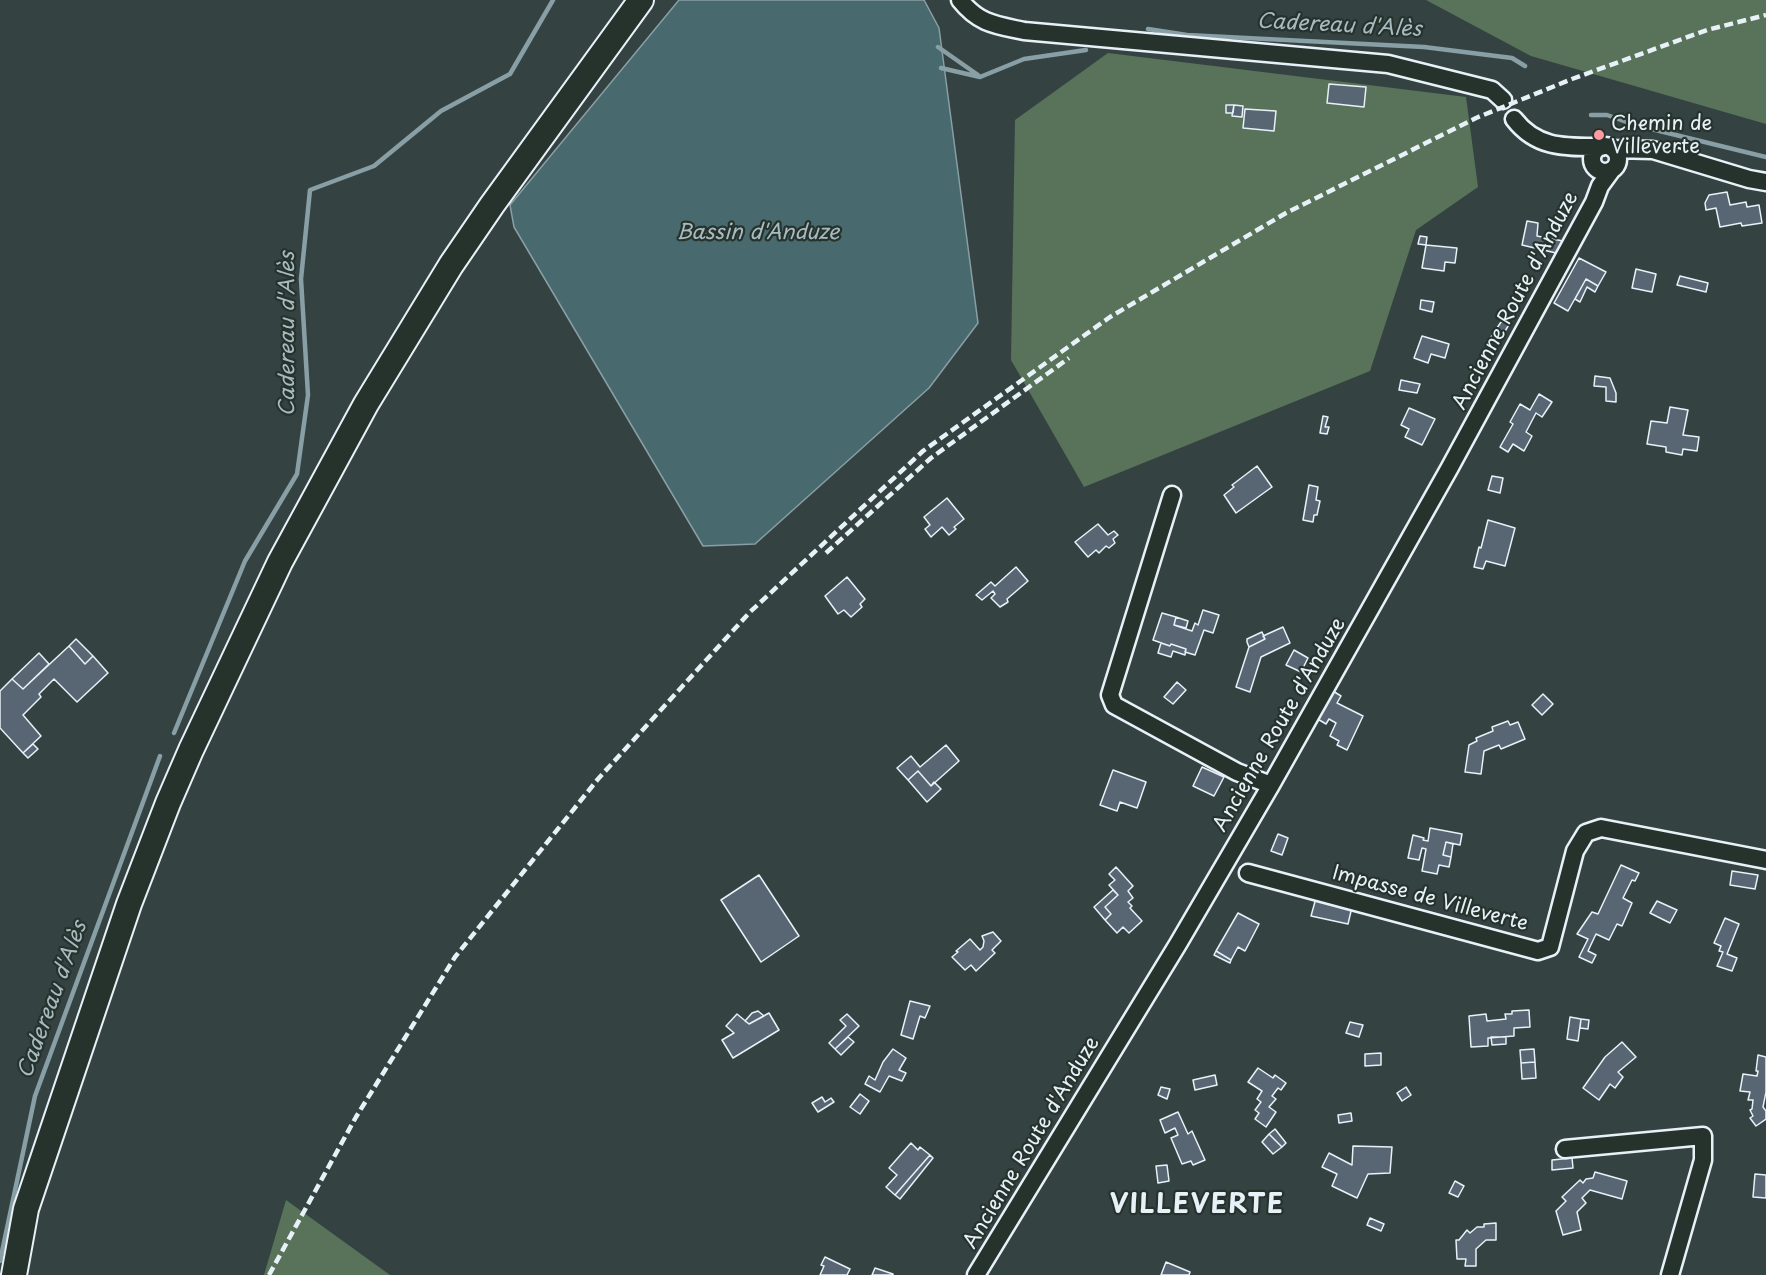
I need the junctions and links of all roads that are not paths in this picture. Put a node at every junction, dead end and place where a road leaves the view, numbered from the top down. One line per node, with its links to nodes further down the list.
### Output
1 (641, 0): 12 (main road)
2 (960, 0): 3 (street)
3 (1503, 100)
4 (1514, 119): 5 (street)
5 (1608, 162): 6 (street); 8 (street, Ancienne Route d'Anduze)
6 (1766, 182)
7 (1172, 495): 8 (street)
8 (1271, 784): 13 (street, Ancienne Route d'Anduze)
9 (1766, 860): 10 (street, Impasse de Villeverte)
10 (1248, 873)
11 (1565, 1149): 14 (street)
12 (14, 1275)
13 (976, 1275)
14 (1670, 1275)

